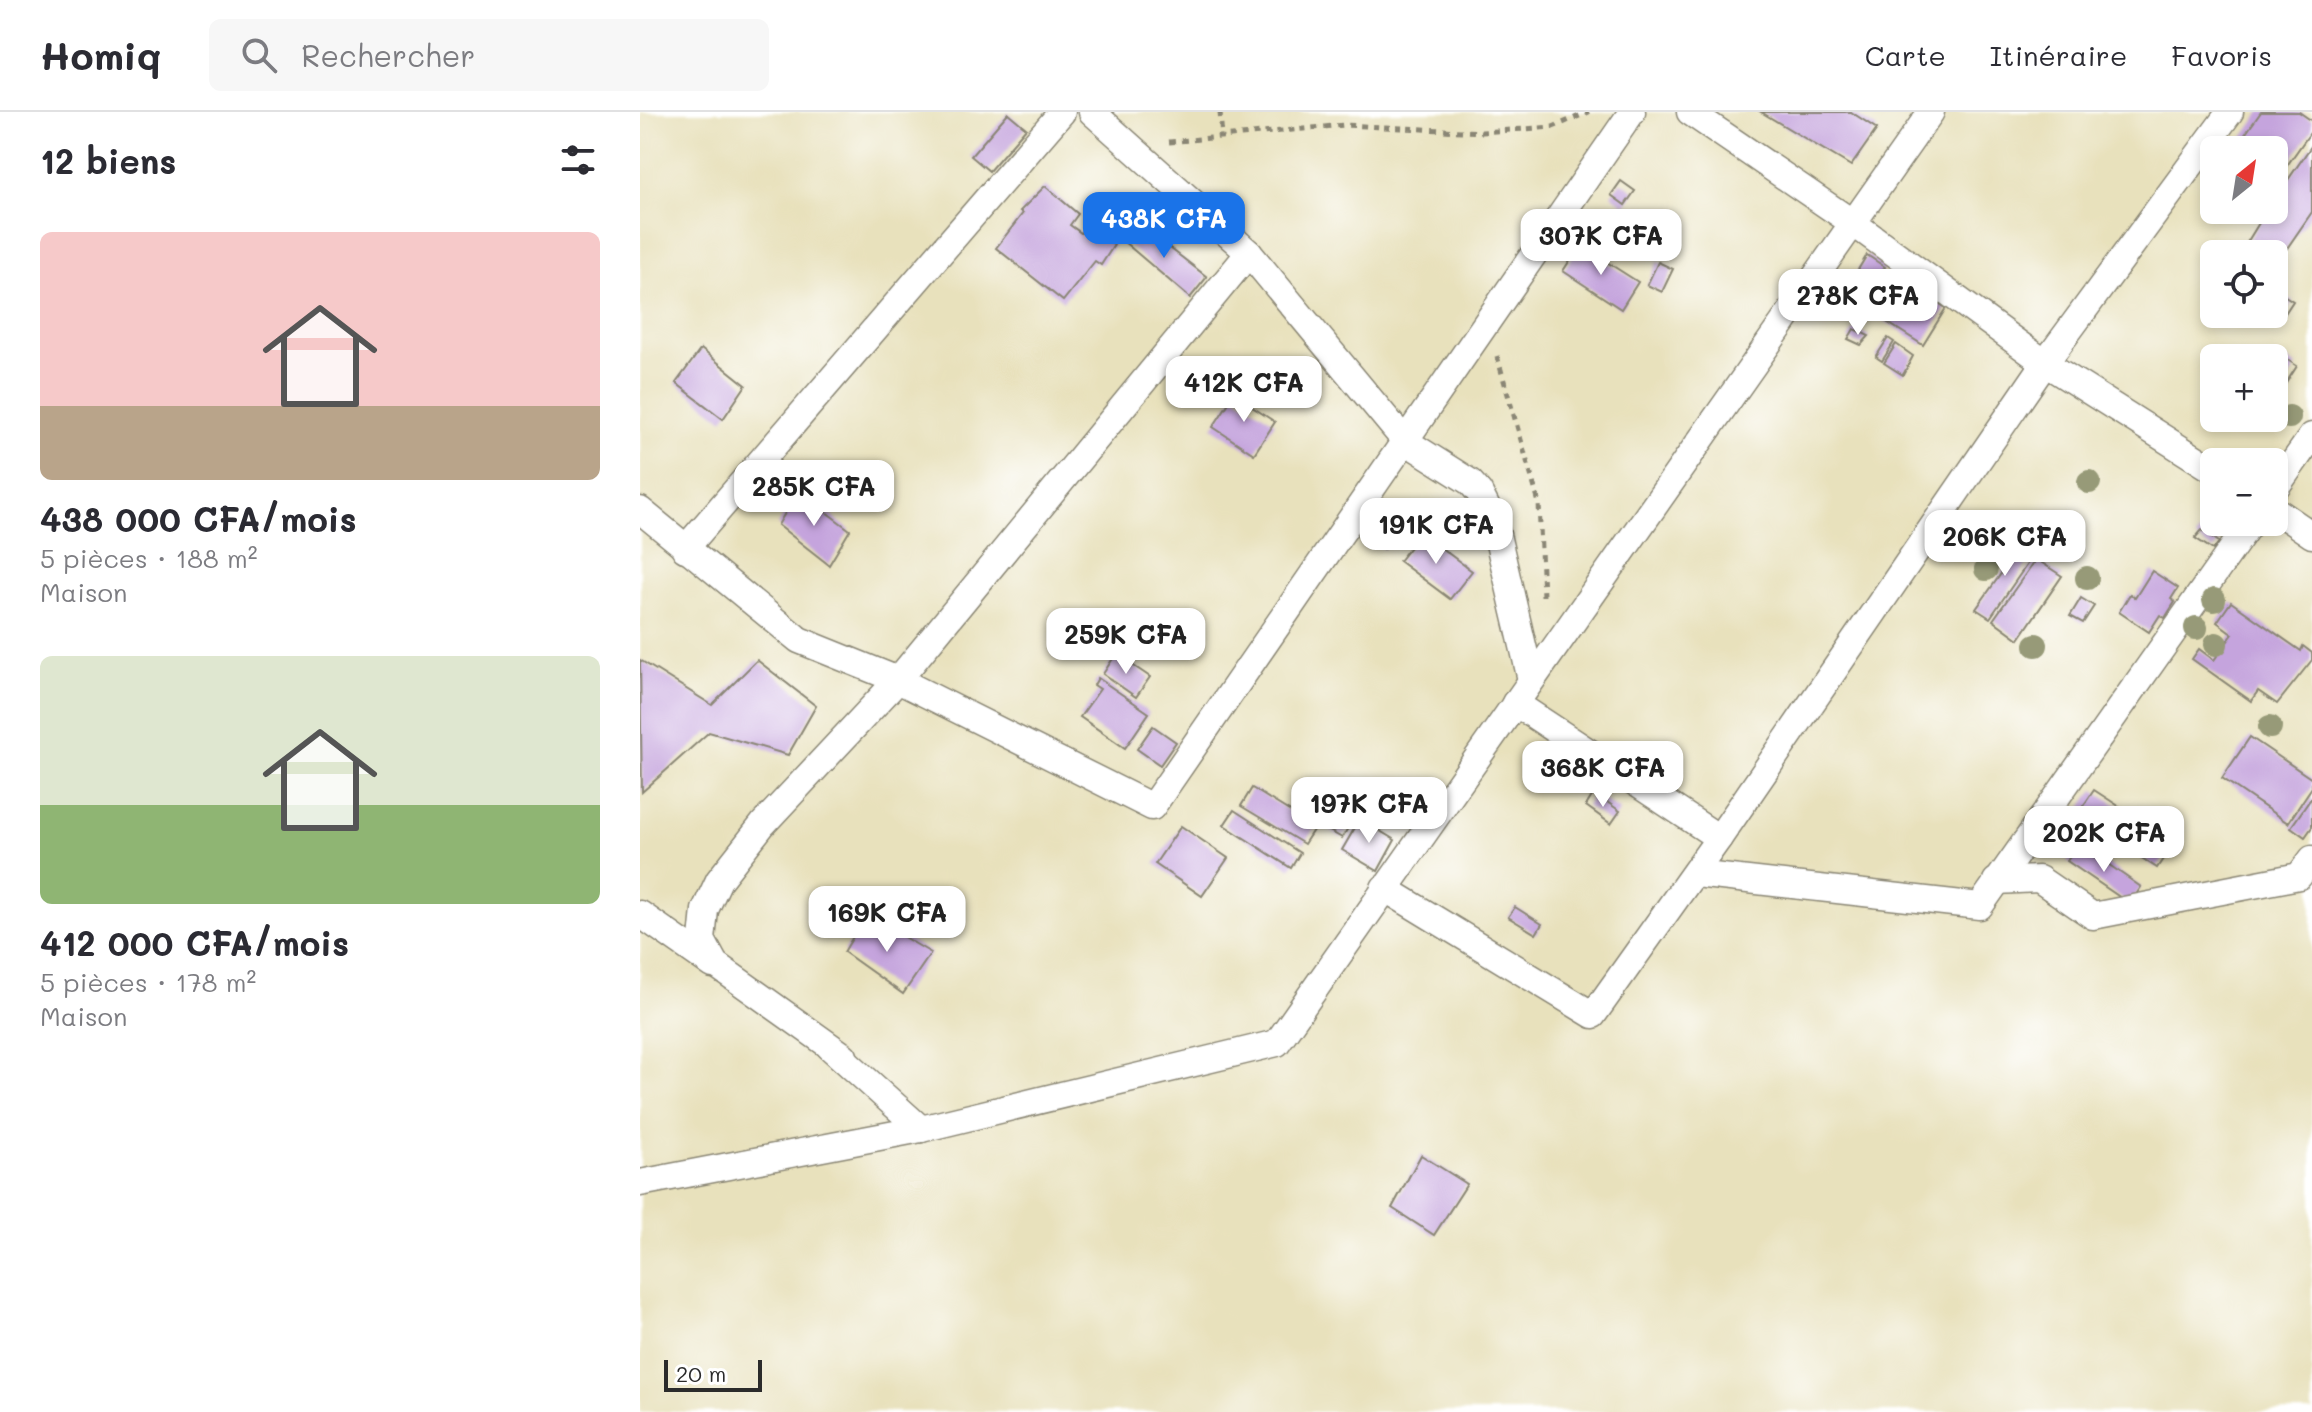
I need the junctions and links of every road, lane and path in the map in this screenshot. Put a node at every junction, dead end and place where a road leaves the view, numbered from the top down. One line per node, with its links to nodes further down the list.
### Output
1 (1062, 112): 23 (street)
2 (1092, 112): 10 (street)
3 (1220, 112): 9 (path)
4 (1589, 112): 9 (path)
5 (1632, 112): 13 (street)
6 (1690, 112): 11 (street)
7 (1931, 112): 11 (street)
8 (2230, 112): 14 (street)
9 (1222, 138): 10 (path)
10 (1128, 144): 12 (street)
11 (1853, 223): 14 (street); 26 (street)
12 (1249, 253): 16 (street); 25 (street)
13 (1488, 320): 16 (street); 24 (path)
14 (2045, 363): 17 (street); 28 (street)
15 (2312, 436): 18 (street)
16 (1405, 441): 25 (street); 26 (street)
17 (2200, 461)
18 (2288, 470)
19 (640, 510): 23 (street)
20 (2288, 519): 21 (street)
21 (2312, 535)
22 (2241, 536): 31 (street)
23 (685, 549): 25 (street)
24 (1542, 605)
25 (898, 680): 34 (street)
26 (1531, 680): 27 (street)
27 (1515, 703): 28 (street); 32 (street)
28 (1719, 838): 30 (street)
29 (2312, 859): 31 (street)
30 (1695, 874): 31 (street); 32 (street)
31 (1996, 881)
32 (1384, 888): 35 (street)
33 (640, 914): 34 (street)
34 (844, 1056): 35 (street)
35 (921, 1129): 36 (street)
36 (640, 1183)

